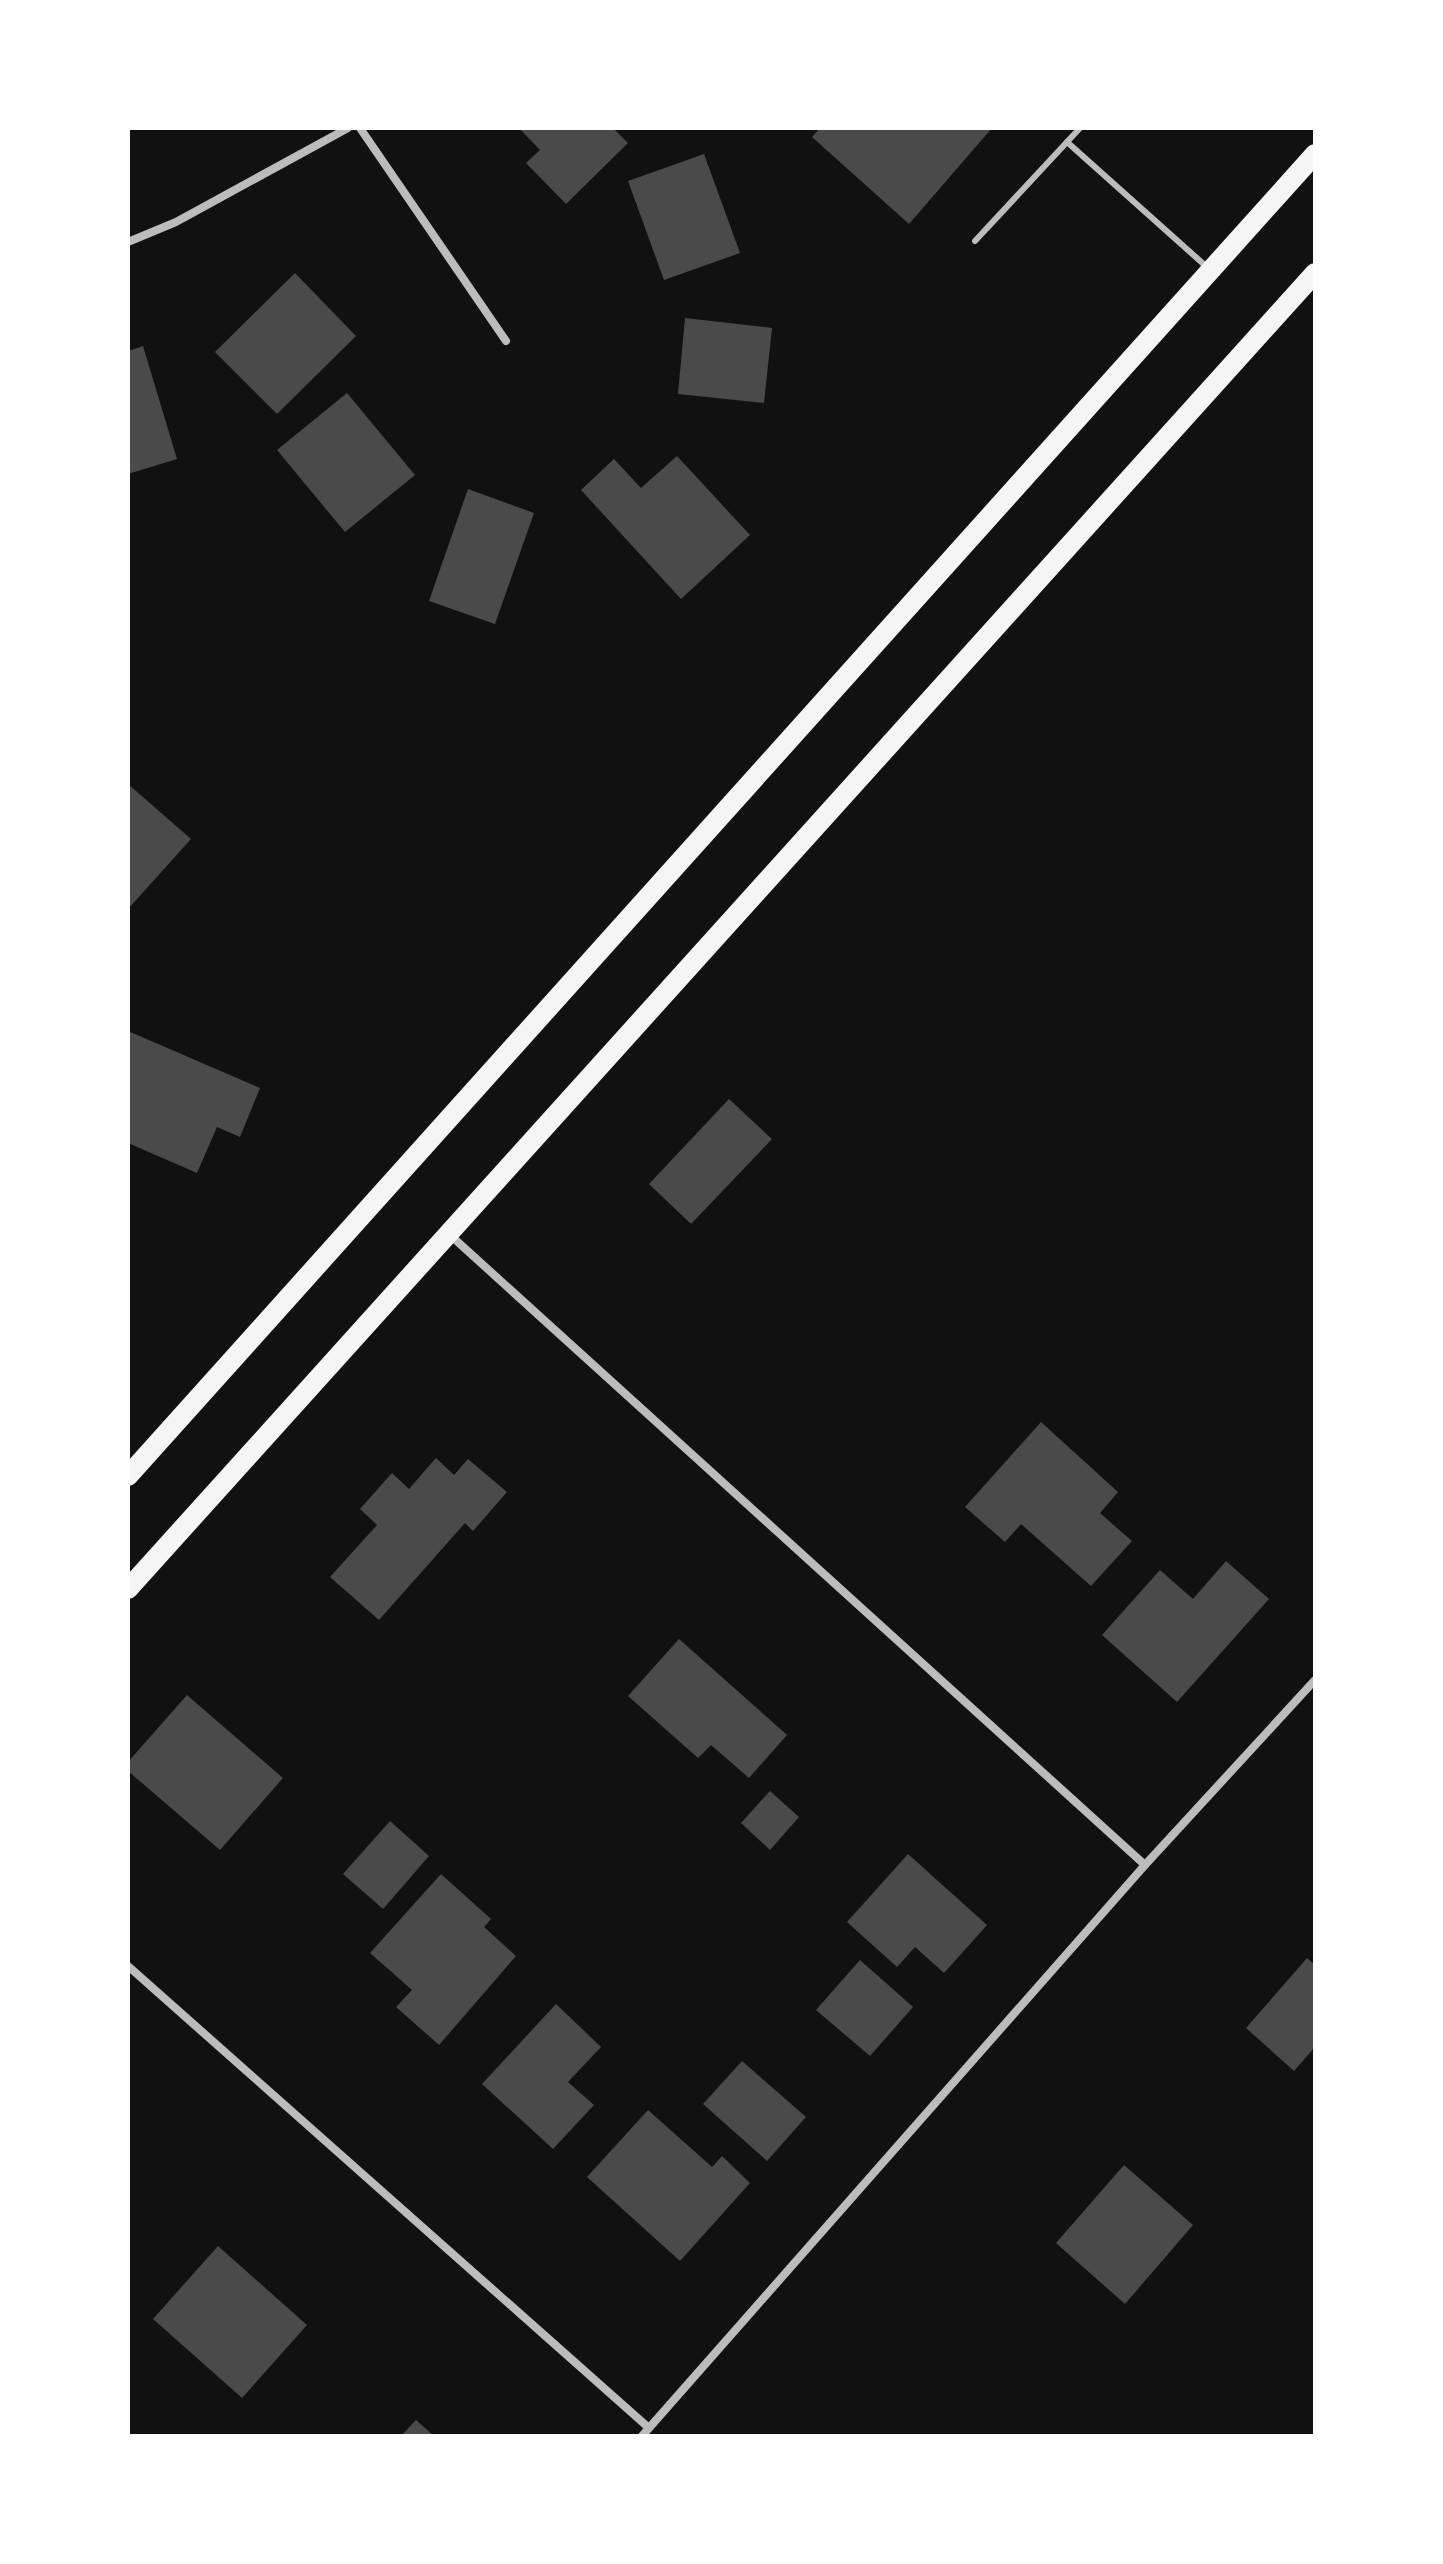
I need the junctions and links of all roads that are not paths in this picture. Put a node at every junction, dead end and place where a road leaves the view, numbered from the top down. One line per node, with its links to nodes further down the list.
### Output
1 (348, 128): 7 (street)
2 (360, 128): 10 (street)
3 (1080, 128): 4 (lane)
4 (1067, 142): 6 (lane); 8 (lane)
5 (1315, 154): 8 (main road)
6 (975, 241)
7 (128, 242)
8 (1210, 269): 12 (main road)
9 (1315, 273): 11 (main road)
10 (506, 341)
11 (447, 1233): 13 (main road); 15 (street)
12 (128, 1476)
13 (128, 1589)
14 (1315, 1680): 15 (street)
15 (1145, 1865): 17 (street)
16 (128, 1966): 17 (street)
17 (649, 2428): 18 (street)
18 (642, 2436)

